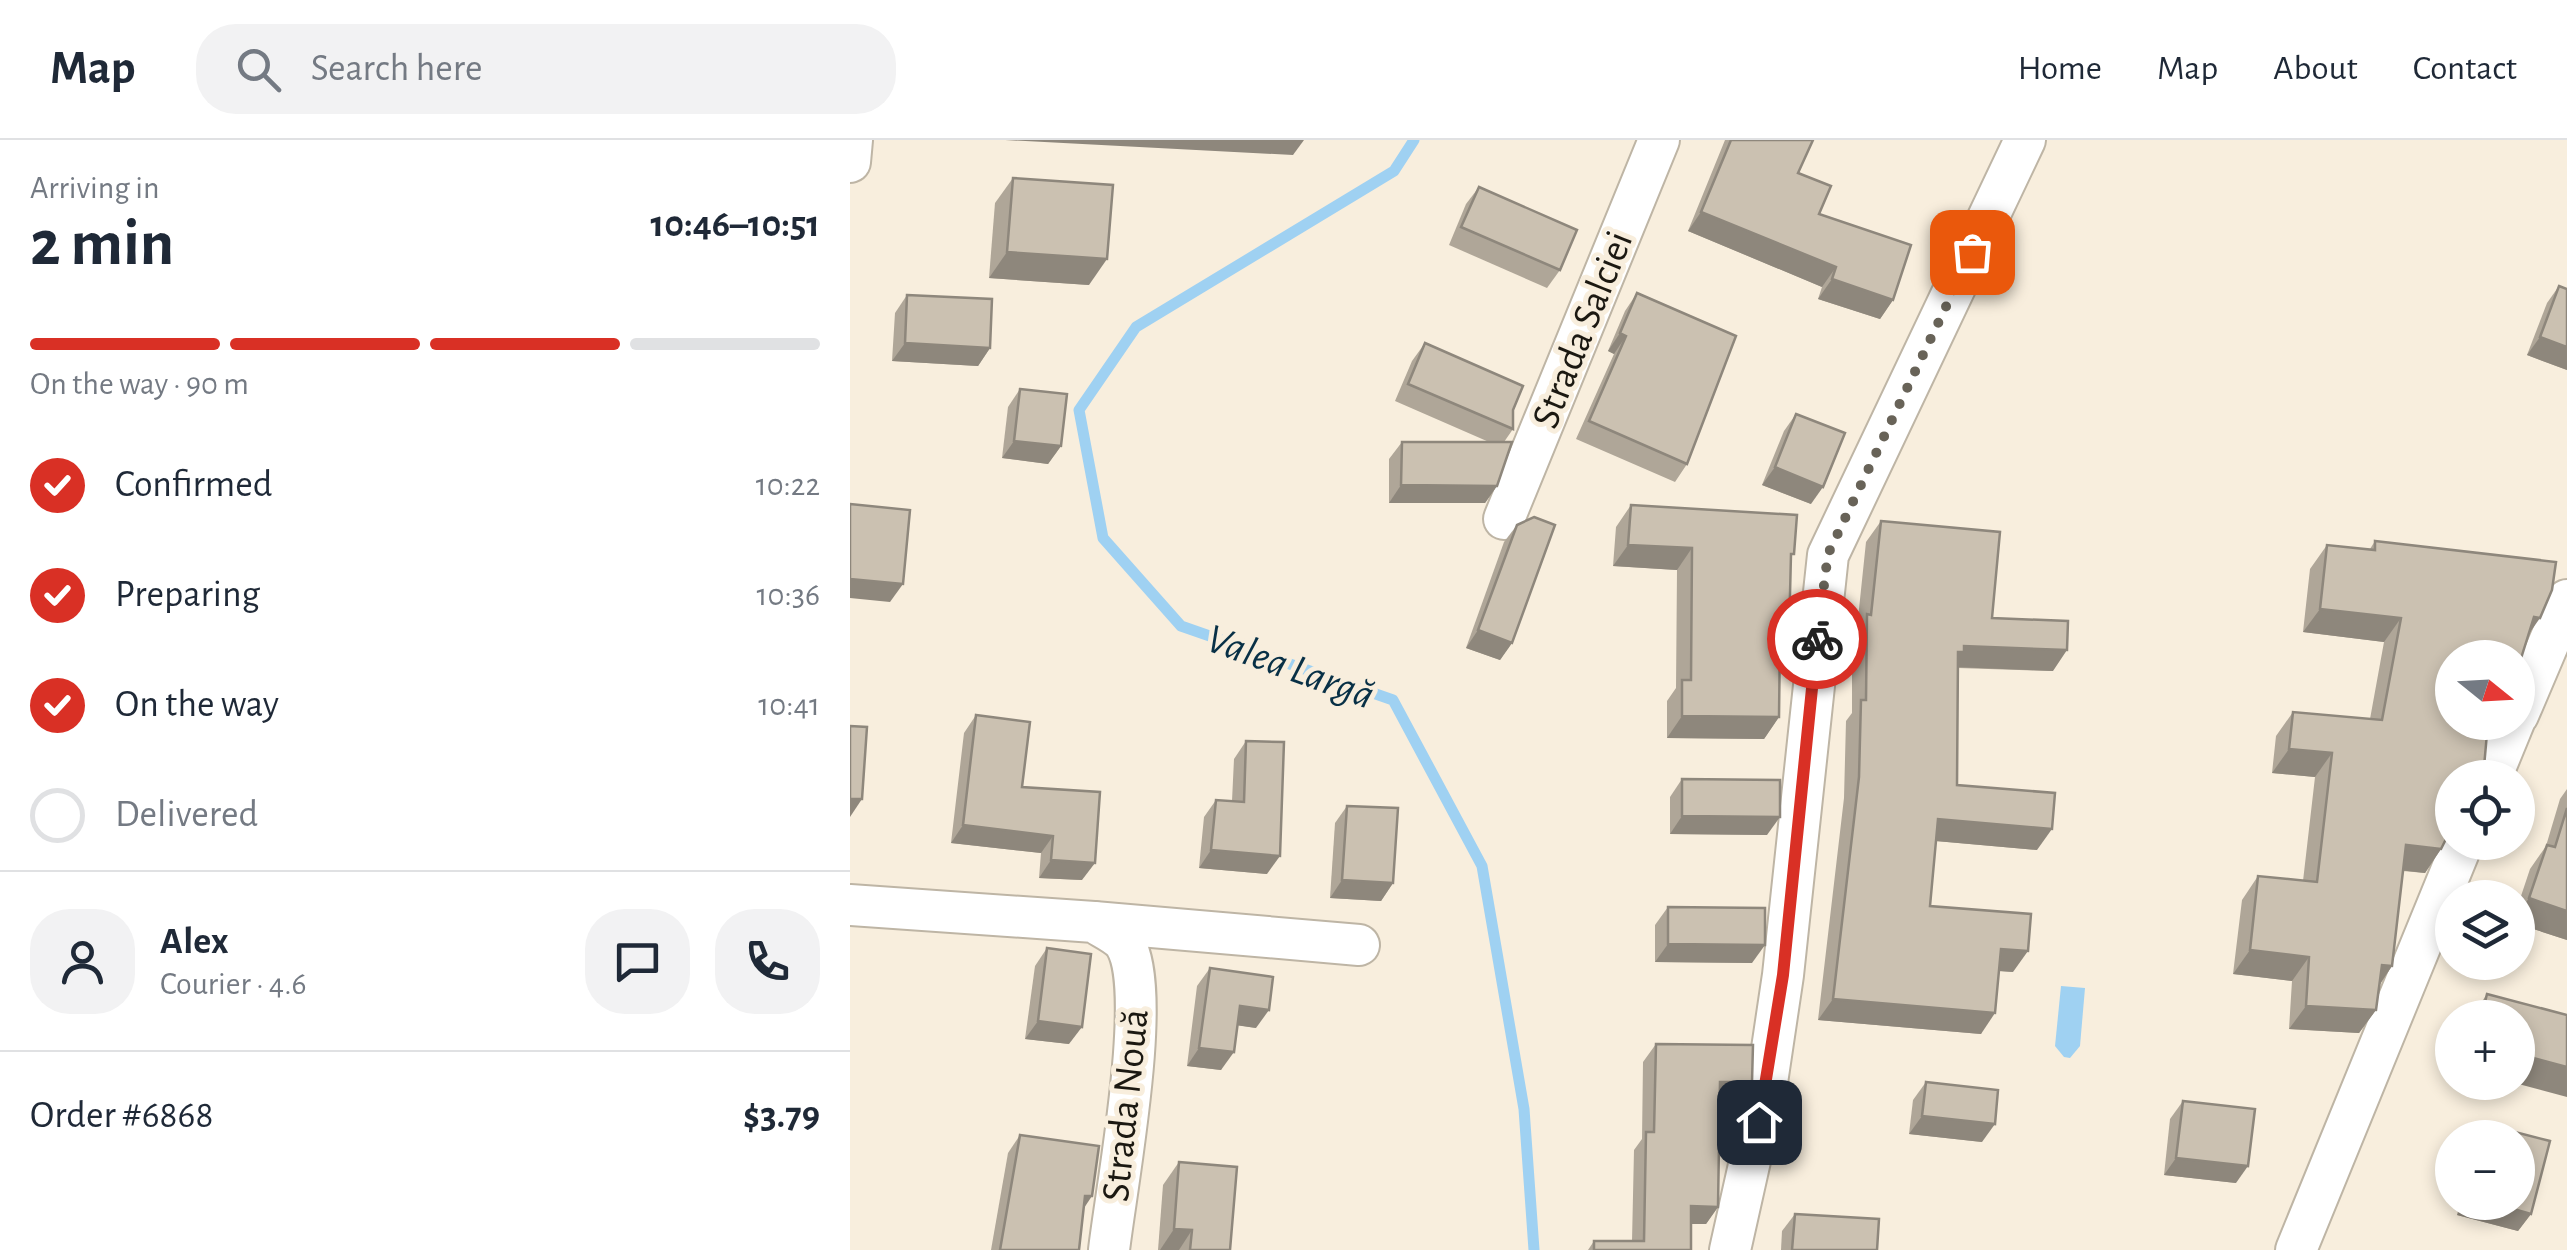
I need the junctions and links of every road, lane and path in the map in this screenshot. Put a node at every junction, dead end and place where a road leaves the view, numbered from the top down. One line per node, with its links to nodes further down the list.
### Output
1 (852, 140): 4 (street)
2 (1659, 140): 5 (street, Strada Salciei)
3 (2026, 140): 13 (street)
4 (850, 162)
5 (1504, 519)
6 (2567, 600): 7 (street)
7 (2535, 675)
8 (2455, 860): 14 (street)
9 (850, 905): 10 (street)
10 (1094, 922): 11 (street); 12 (street, Strada Nouă)
11 (1359, 945)
12 (1109, 1250)
13 (1730, 1250)
14 (2296, 1250)

